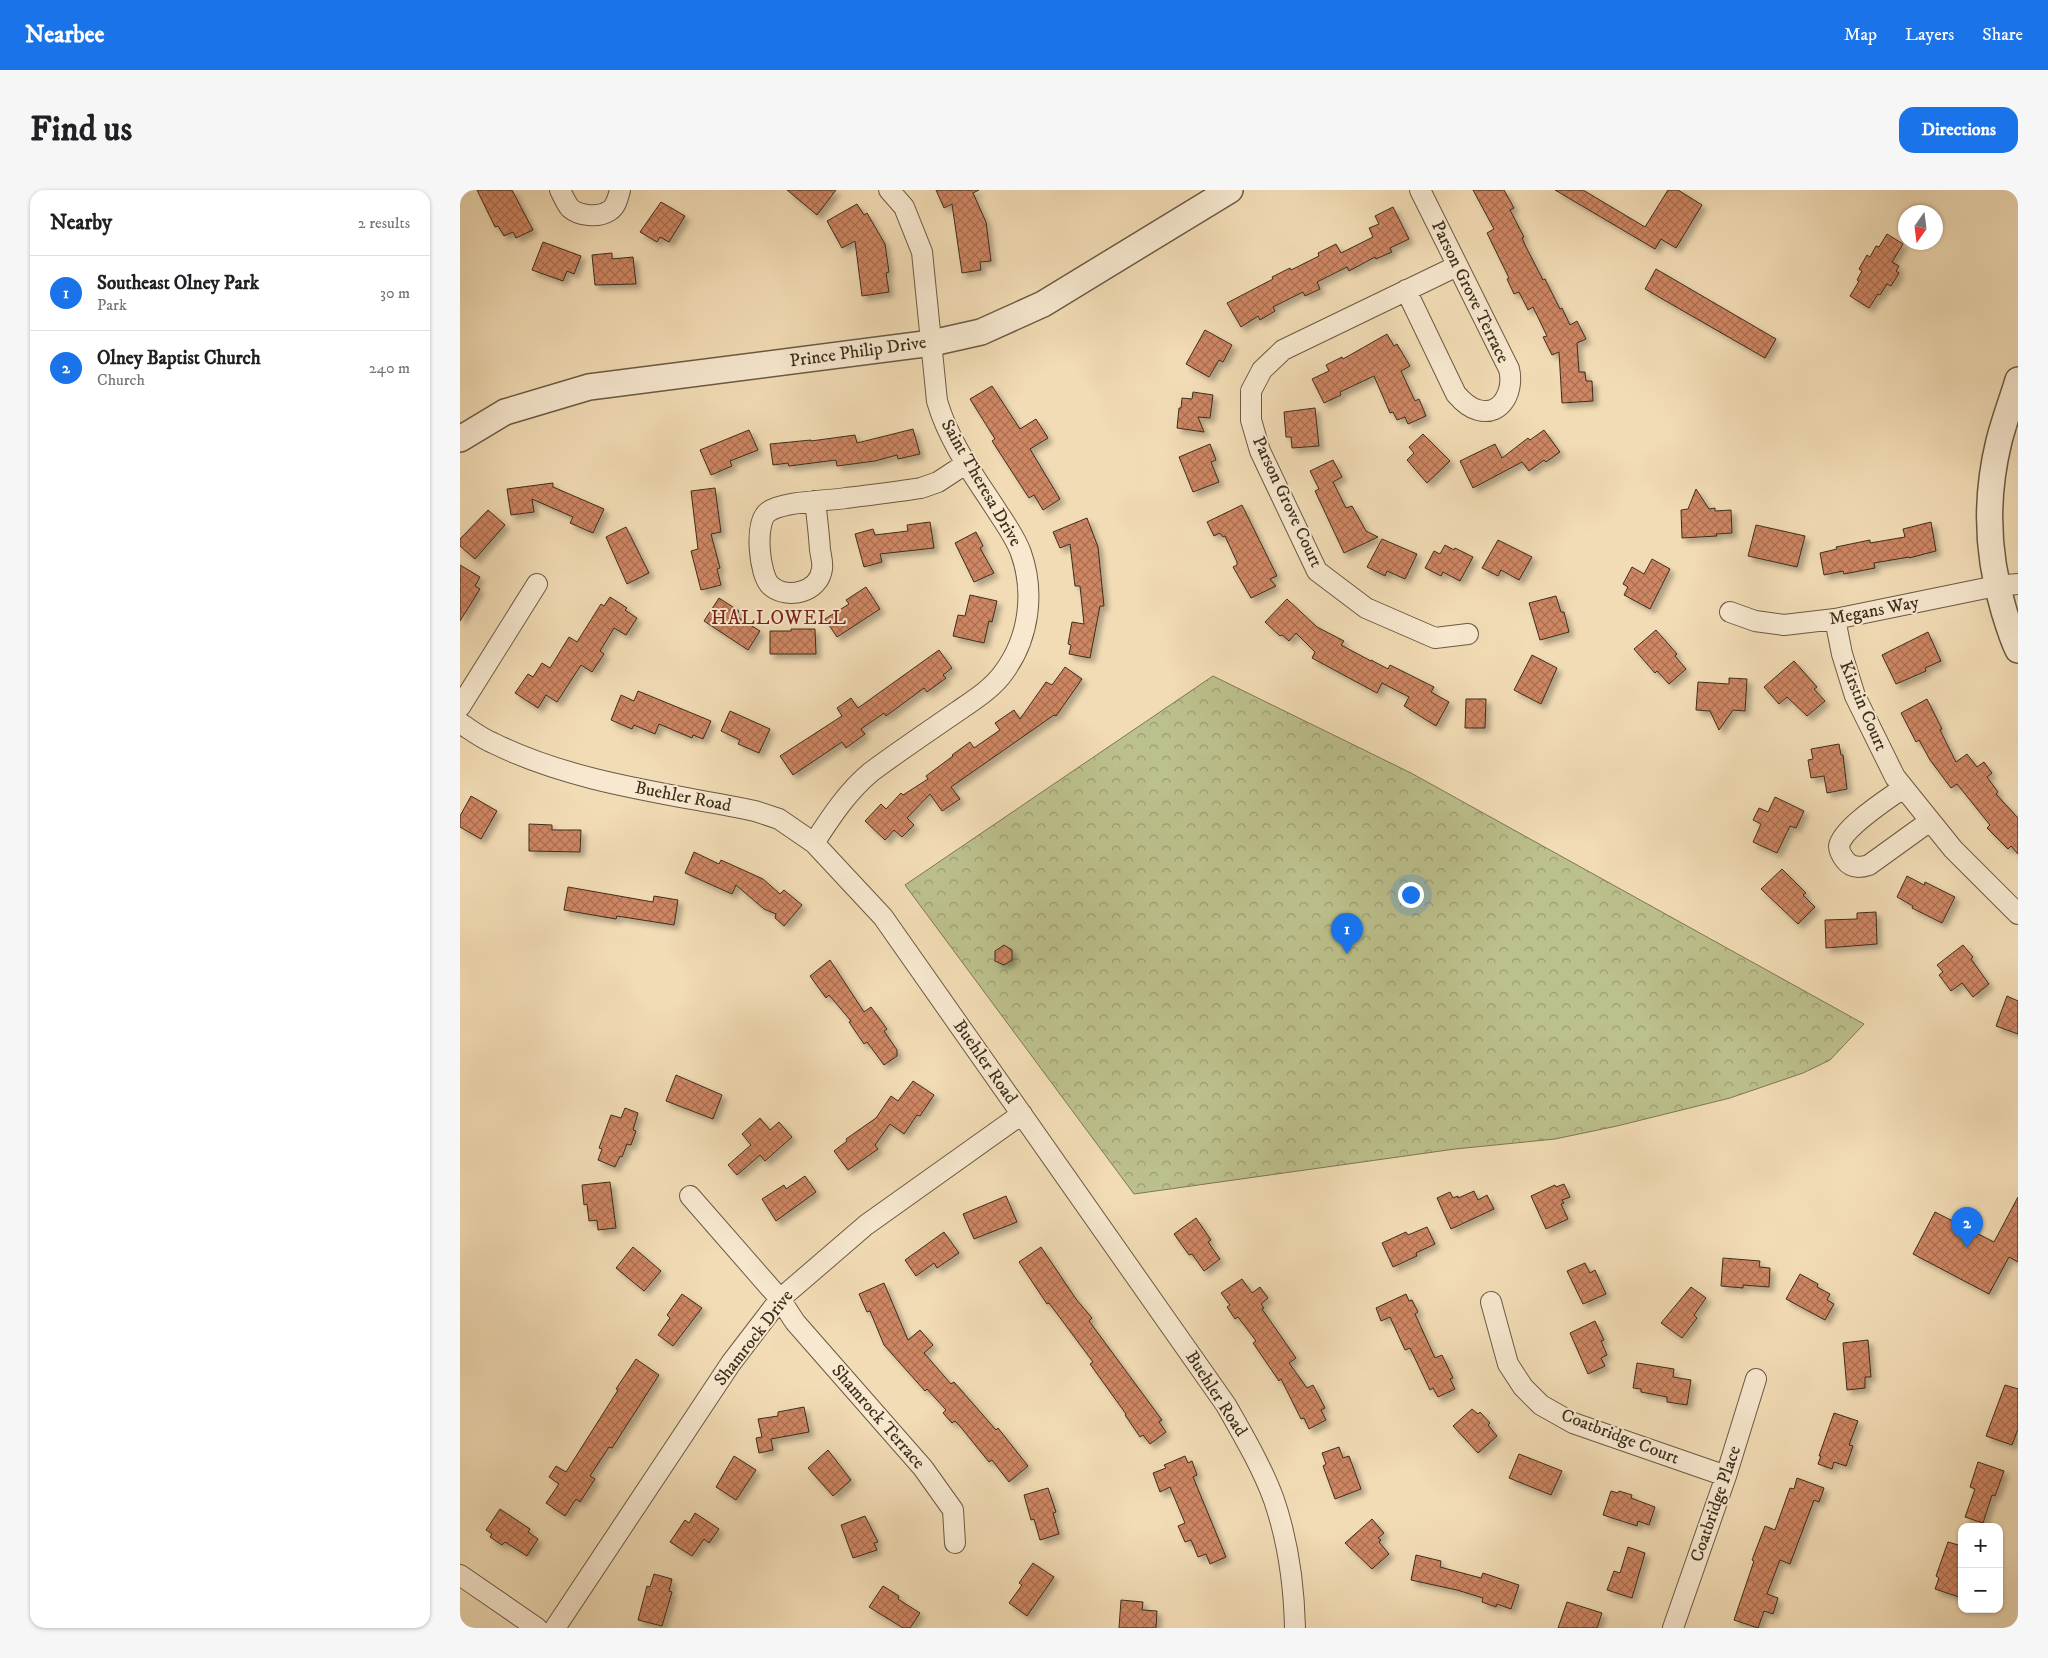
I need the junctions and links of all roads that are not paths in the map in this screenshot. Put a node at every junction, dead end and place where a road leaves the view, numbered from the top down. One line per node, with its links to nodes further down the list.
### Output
1 (560, 190): 2 (street)
2 (620, 190)
3 (889, 190): 8 (street, Saint Theresa Drive)
4 (1230, 190): 8 (street, Prince Philip Drive)
5 (1420, 190): 6 (street, Parson Grove Terrace)
6 (1457, 266): 7 (street, Parson Grove Court); 7 (street, Parson Grove Terrace)
7 (1406, 290): 17 (street, Parson Grove Court)
8 (932, 342): 10 (street, Prince Philip Drive); 11 (street, Saint Theresa Drive)
9 (2018, 380): 14 (street)
10 (460, 439)
11 (966, 463): 12 (street); 23 (street, Saint Theresa Drive)
12 (815, 501): 12 (street)
13 (537, 584): 19 (street)
14 (2007, 585): 16 (street, Megans Way); 18 (street)
15 (1730, 612): 16 (street, Megans Way)
16 (1836, 619): 21 (street, Kirstin Court)
17 (1468, 634)
18 (2018, 650)
19 (460, 707)
20 (460, 724): 23 (street, Buehler Road)
21 (1903, 788): 22 (street, Kirstin Court); 22 (street)
22 (1930, 821): 24 (street, Kirstin Court)
23 (814, 842): 25 (street, Buehler Road)
24 (2018, 914)
25 (1022, 1114): 27 (street, Shamrock Drive); 35 (street, Buehler Road)
26 (690, 1196): 27 (street, Shamrock Terrace)
27 (780, 1299): 31 (street, Shamrock Terrace); 34 (street, Shamrock Drive)
28 (1491, 1302): 30 (street, Coatbridge Court)
29 (1756, 1379): 30 (street, Coatbridge Place)
30 (1726, 1476): 36 (street, Coatbridge Place)
31 (955, 1543)
32 (460, 1575): 33 (street)
33 (537, 1628)
34 (555, 1628)
35 (1295, 1628)
36 (1673, 1628)

